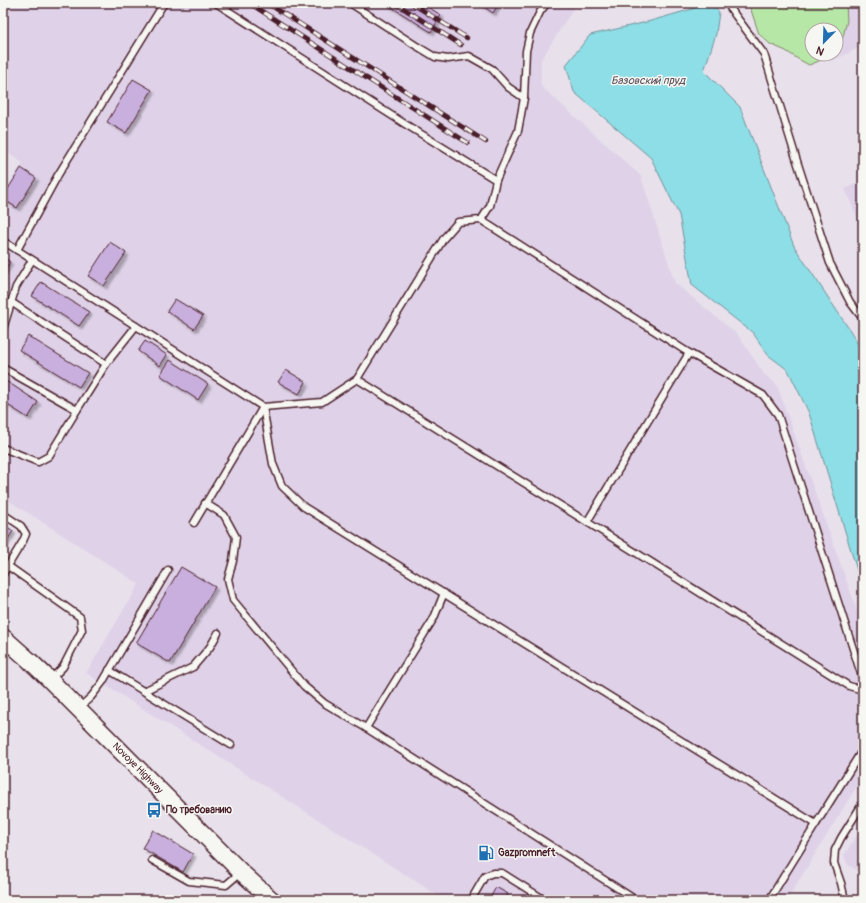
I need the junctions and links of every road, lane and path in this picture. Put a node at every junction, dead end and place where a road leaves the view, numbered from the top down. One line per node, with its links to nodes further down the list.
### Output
1 (164, 3): 10 (lane)
2 (216, 3): 7 (lane)
3 (350, 3): 6 (lane)
4 (546, 3): 6 (lane)
5 (727, 3): 13 (lane)
6 (524, 98): 7 (lane)
7 (496, 180): 8 (lane)
8 (481, 220): 16 (lane); 19 (lane)
9 (3, 241): 10 (lane)
10 (17, 250): 11 (lane)
11 (32, 260): 12 (lane); 14 (lane)
12 (11, 302): 15 (lane); 17 (lane)
13 (863, 318)
14 (136, 326): 17 (lane); 20 (lane)
15 (3, 329)
16 (689, 353): 25 (lane); 35 (lane)
17 (106, 364): 21 (lane)
18 (3, 368): 21 (lane)
19 (357, 379): 20 (lane); 25 (lane)
20 (263, 407): 23 (lane); 30 (lane)
21 (77, 410): 22 (lane)
22 (3, 448)
23 (205, 504): 26 (lane); 39 (lane)
24 (3, 514): 27 (lane)
25 (587, 522): 36 (lane)
26 (194, 523)
27 (8, 566): 29 (lane); 34 (lane)
28 (168, 570): 33 (lane)
29 (3, 574)
30 (444, 593): 39 (lane); 43 (lane)
31 (218, 633): 37 (lane)
32 (3, 637): 34 (main road, Novoye Highway)
33 (109, 670): 37 (lane); 38 (lane)
34 (50, 680): 38 (main road, Novoye Highway)
35 (863, 680)
36 (863, 690)
37 (144, 692): 40 (lane)
38 (78, 709): 45 (main road, Novoye Highway)
39 (366, 728): 49 (lane)
40 (231, 745)
41 (863, 749): 43 (lane)
42 (863, 803): 51 (lane)
43 (816, 824): 50 (lane)
44 (152, 860): 45 (lane)
45 (241, 872): 46 (main road, Novoye Highway)
46 (272, 900)
47 (471, 900): 48 (lane)
48 (545, 900)
49 (636, 900)
50 (769, 900)
51 (845, 900)

